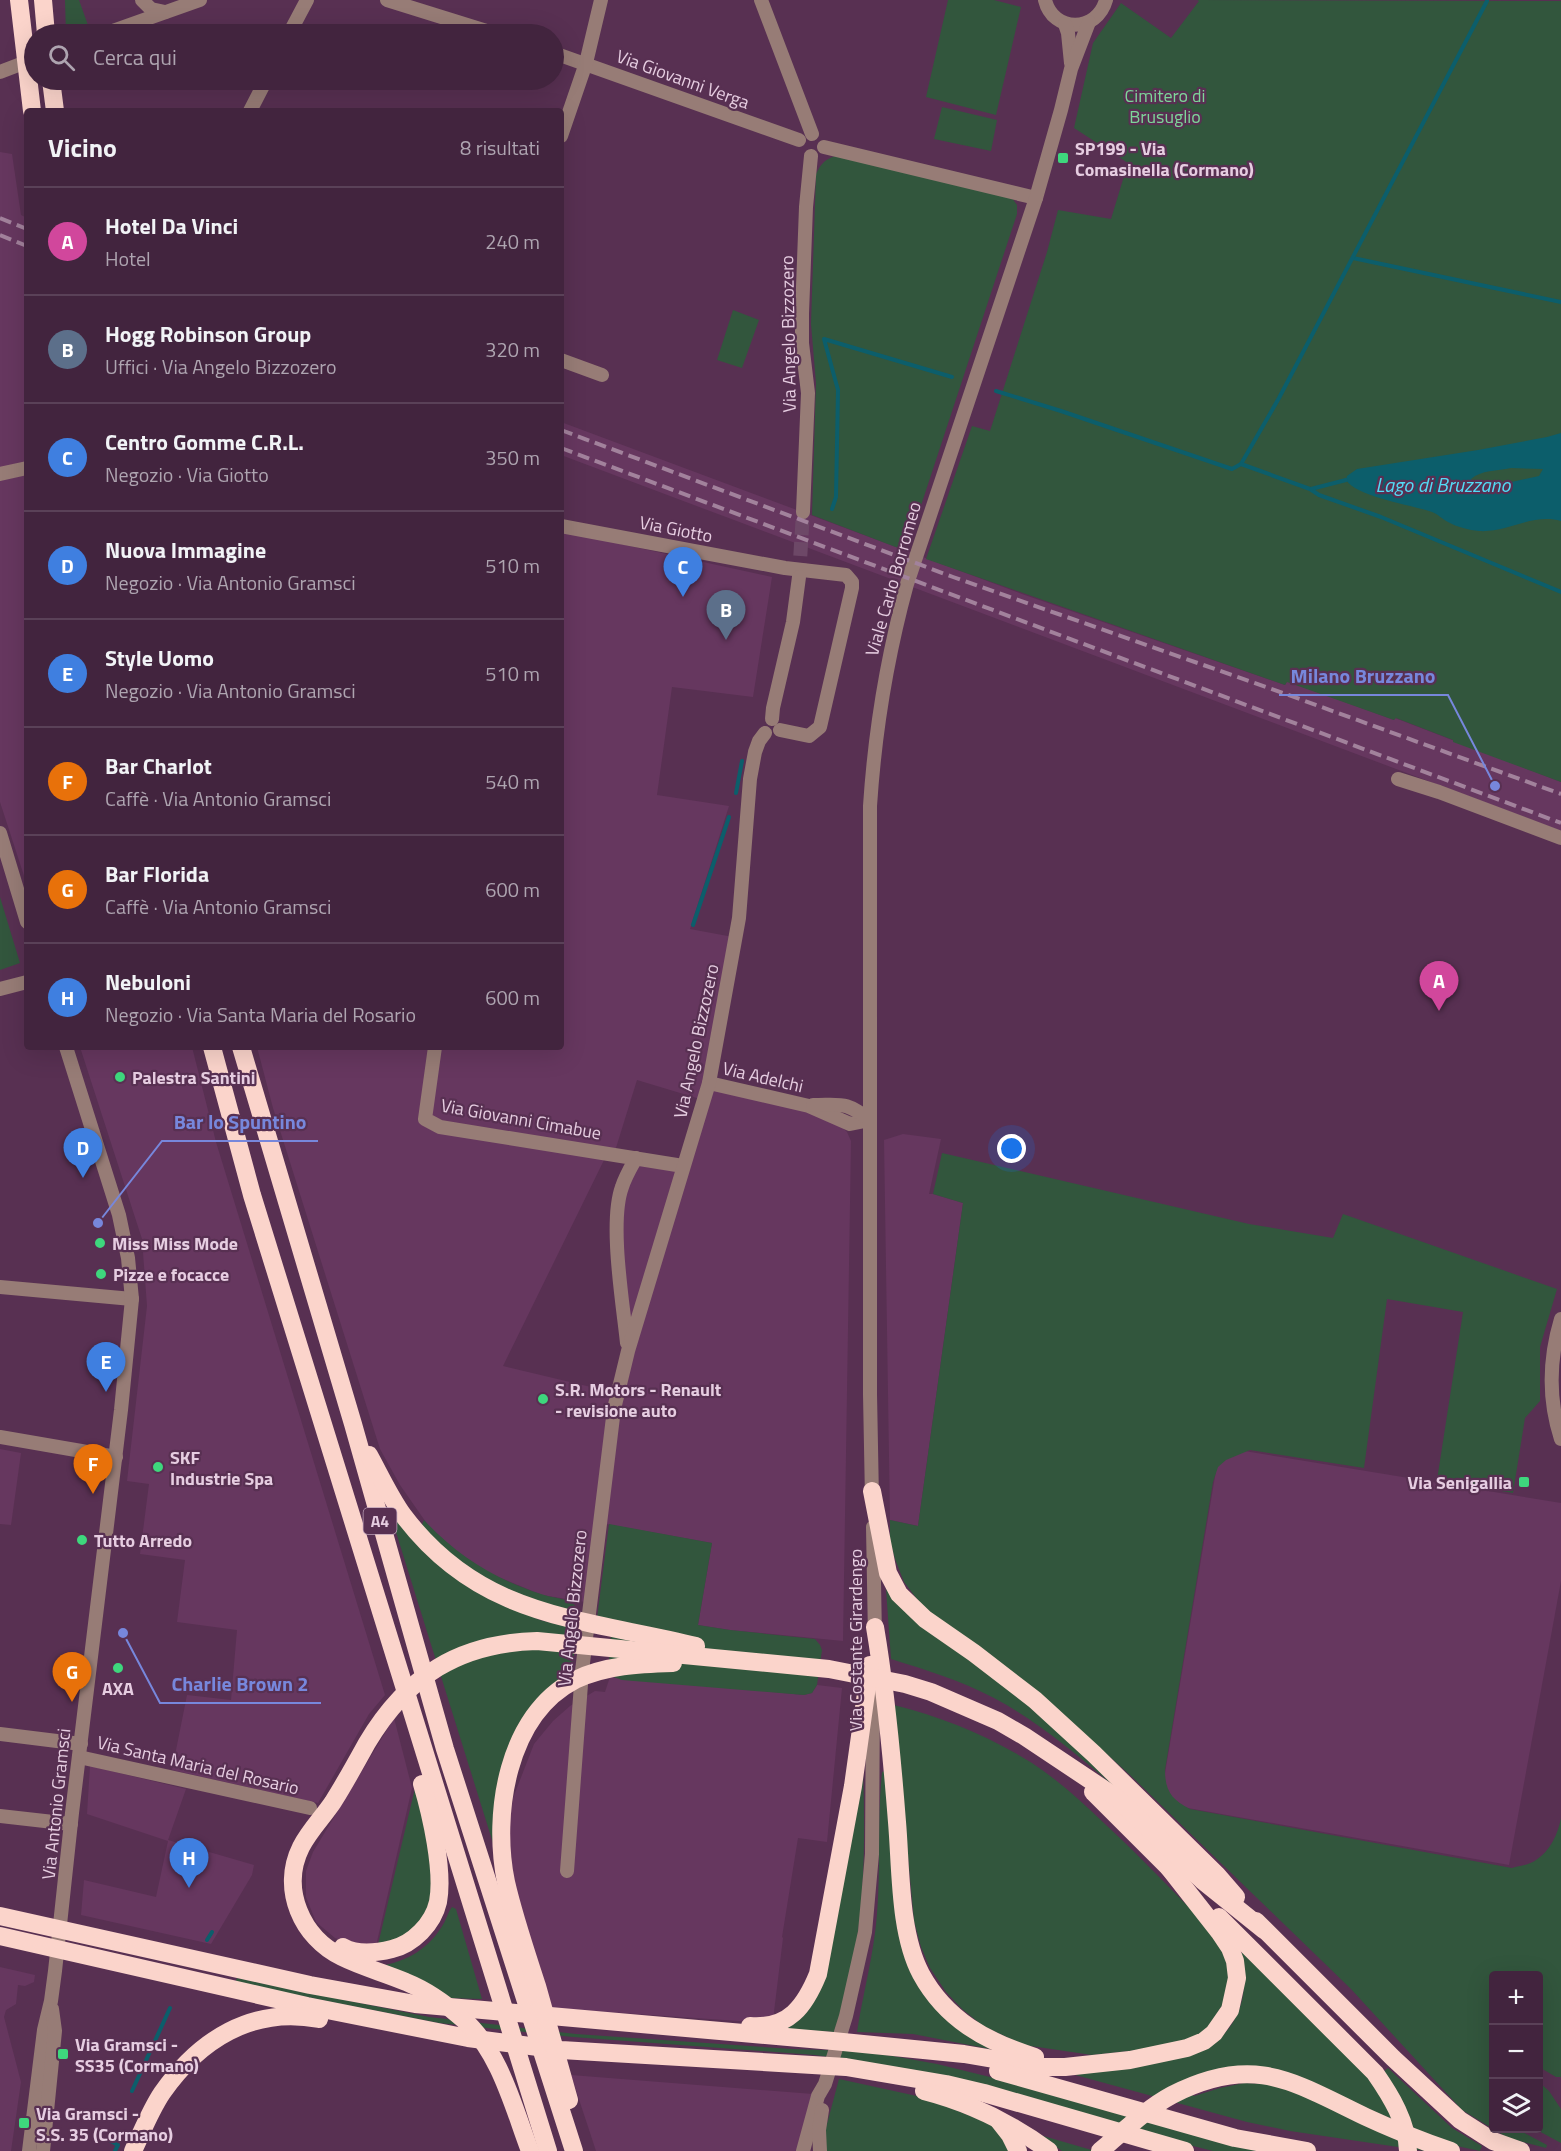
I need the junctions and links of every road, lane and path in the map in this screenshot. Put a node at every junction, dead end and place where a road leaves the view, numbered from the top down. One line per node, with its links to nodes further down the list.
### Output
1 (19, 0): 18 (highway)
2 (43, 0): 13 (highway)
3 (142, 0): 11 (street); 14 (street)
4 (200, 0): 11 (street)
5 (307, 0): 15 (street)
6 (387, 0): 16 (street)
7 (601, 0): 21 (street)
8 (761, 0): 31 (street)
9 (1107, 1): 12 (street)
10 (1044, 3): 17 (street)
11 (165, 12): 14 (street)
12 (1089, 22): 17 (street); 22 (street, Viale Carlo Borromeo)
13 (45, 24)
14 (133, 24)
15 (294, 24)
16 (464, 24)
17 (1065, 24): 22 (street, Viale Carlo Borromeo)
18 (24, 30)
19 (564, 56): 21 (street, Via Giovanni Verga)
20 (24, 63): 23 (street)
21 (586, 63): 30 (street); 31 (street, Via Giovanni Verga)
22 (1071, 69): 34 (street, Viale Carlo Borromeo)
23 (0, 72)
24 (31, 90): 27 (highway)
25 (52, 90): 28 (highway)
26 (261, 90): 29 (street)
27 (32, 108)
28 (55, 108)
29 (252, 108)
30 (564, 127)
31 (806, 137): 32 (street); 33 (street)
32 (824, 147): 33 (street); 34 (street)
33 (811, 156): 39 (street, Via Angelo Bizzozero)
34 (1036, 198): 54 (street, Viale Carlo Borromeo)
35 (564, 361): 36 (street)
36 (602, 375)
37 (24, 469): 38 (street)
38 (0, 474)
39 (803, 512)
40 (564, 527): 42 (street, Via Giotto)
41 (799, 576): 42 (street)
42 (776, 725): 53 (street, Via Angelo Bizzozero)
43 (1398, 779): 45 (street)
44 (0, 833): 46 (street)
45 (1561, 838)
46 (24, 912)
47 (24, 983): 48 (street)
48 (0, 989)
49 (67, 1050): 58 (street, Via Antonio Gramsci)
50 (213, 1050): 60 (highway, A4)
51 (242, 1050): 62 (highway, A4)
52 (435, 1050): 55 (street, Via Giovanni Cimabue)
53 (708, 1083): 54 (street, Via Adelchi); 56 (street, Via Angelo Bizzozero)
54 (870, 1120): 66 (street, Via Costante Girardengo)
55 (636, 1158): 56 (street, Via Giovanni Cimabue); 61 (street, Via Angelo Bizzozero)
56 (683, 1166): 61 (street, Via Angelo Bizzozero)
57 (0, 1287): 58 (street)
58 (132, 1299): 65 (street, Via Antonio Gramsci)
59 (1561, 1319): 64 (street)
60 (294, 1329): 72 (highway); 95 (highway, A4)
61 (628, 1351): 77 (street, Via Angelo Bizzozero)
62 (353, 1424): 68 (highway); 81 (highway, A4)
63 (0, 1437): 65 (street)
64 (1561, 1439)
65 (116, 1457): 70 (street, Via Antonio Gramsci)
66 (872, 1491): 67 (street, Via Costante Girardengo); 79 (highway)
67 (875, 1627): 84 (highway); 86 (highway); 89 (street, Via Costante Girardengo)
68 (759, 1662): 71 (highway); 72 (highway); 81 (highway)
69 (0, 1734): 70 (street, Via Santa Maria del Rosario)
70 (80, 1750): 73 (street, Via Santa Maria del Rosario); 75 (street, Via Antonio Gramsci)
71 (1043, 1750): 76 (highway); 79 (highway)
72 (332, 1803): 94 (highway)
73 (310, 1808)
74 (0, 1816): 75 (street)
75 (71, 1824): 82 (street, Via Antonio Gramsci)
76 (1169, 1868): 86 (highway); 105 (highway)
77 (567, 1871)
78 (0, 1916): 84 (highway)
79 (1264, 1930): 107 (highway)
80 (0, 1936): 83 (highway)
81 (531, 1993): 88 (highway, A4)
82 (51, 2001): 91 (street, Via Antonio Gramsci); 92 (street, Via Antonio Gramsci)
83 (412, 2028): 87 (highway); 93 (highway)
84 (693, 2030): 85 (highway)
85 (891, 2048): 86 (highway); 104 (highway)
86 (1085, 2064)
87 (869, 2071): 90 (highway); 103 (highway)
88 (555, 2075): 96 (highway, A4); 97 (highway)
89 (825, 2084): 98 (street, Via Costante Girardengo); 99 (street)
90 (994, 2116): 100 (highway); 101 (highway)
91 (29, 2151)
92 (43, 2151)
93 (132, 2151)
94 (530, 2151)
95 (548, 2151)
96 (574, 2151)
97 (585, 2151)
98 (803, 2151)
99 (820, 2151)
100 (1018, 2151)
101 (1049, 2151)
102 (1100, 2151): 106 (highway)
103 (1185, 2151)
104 (1307, 2151)
105 (1408, 2151)
106 (1451, 2151)
107 (1521, 2151)

